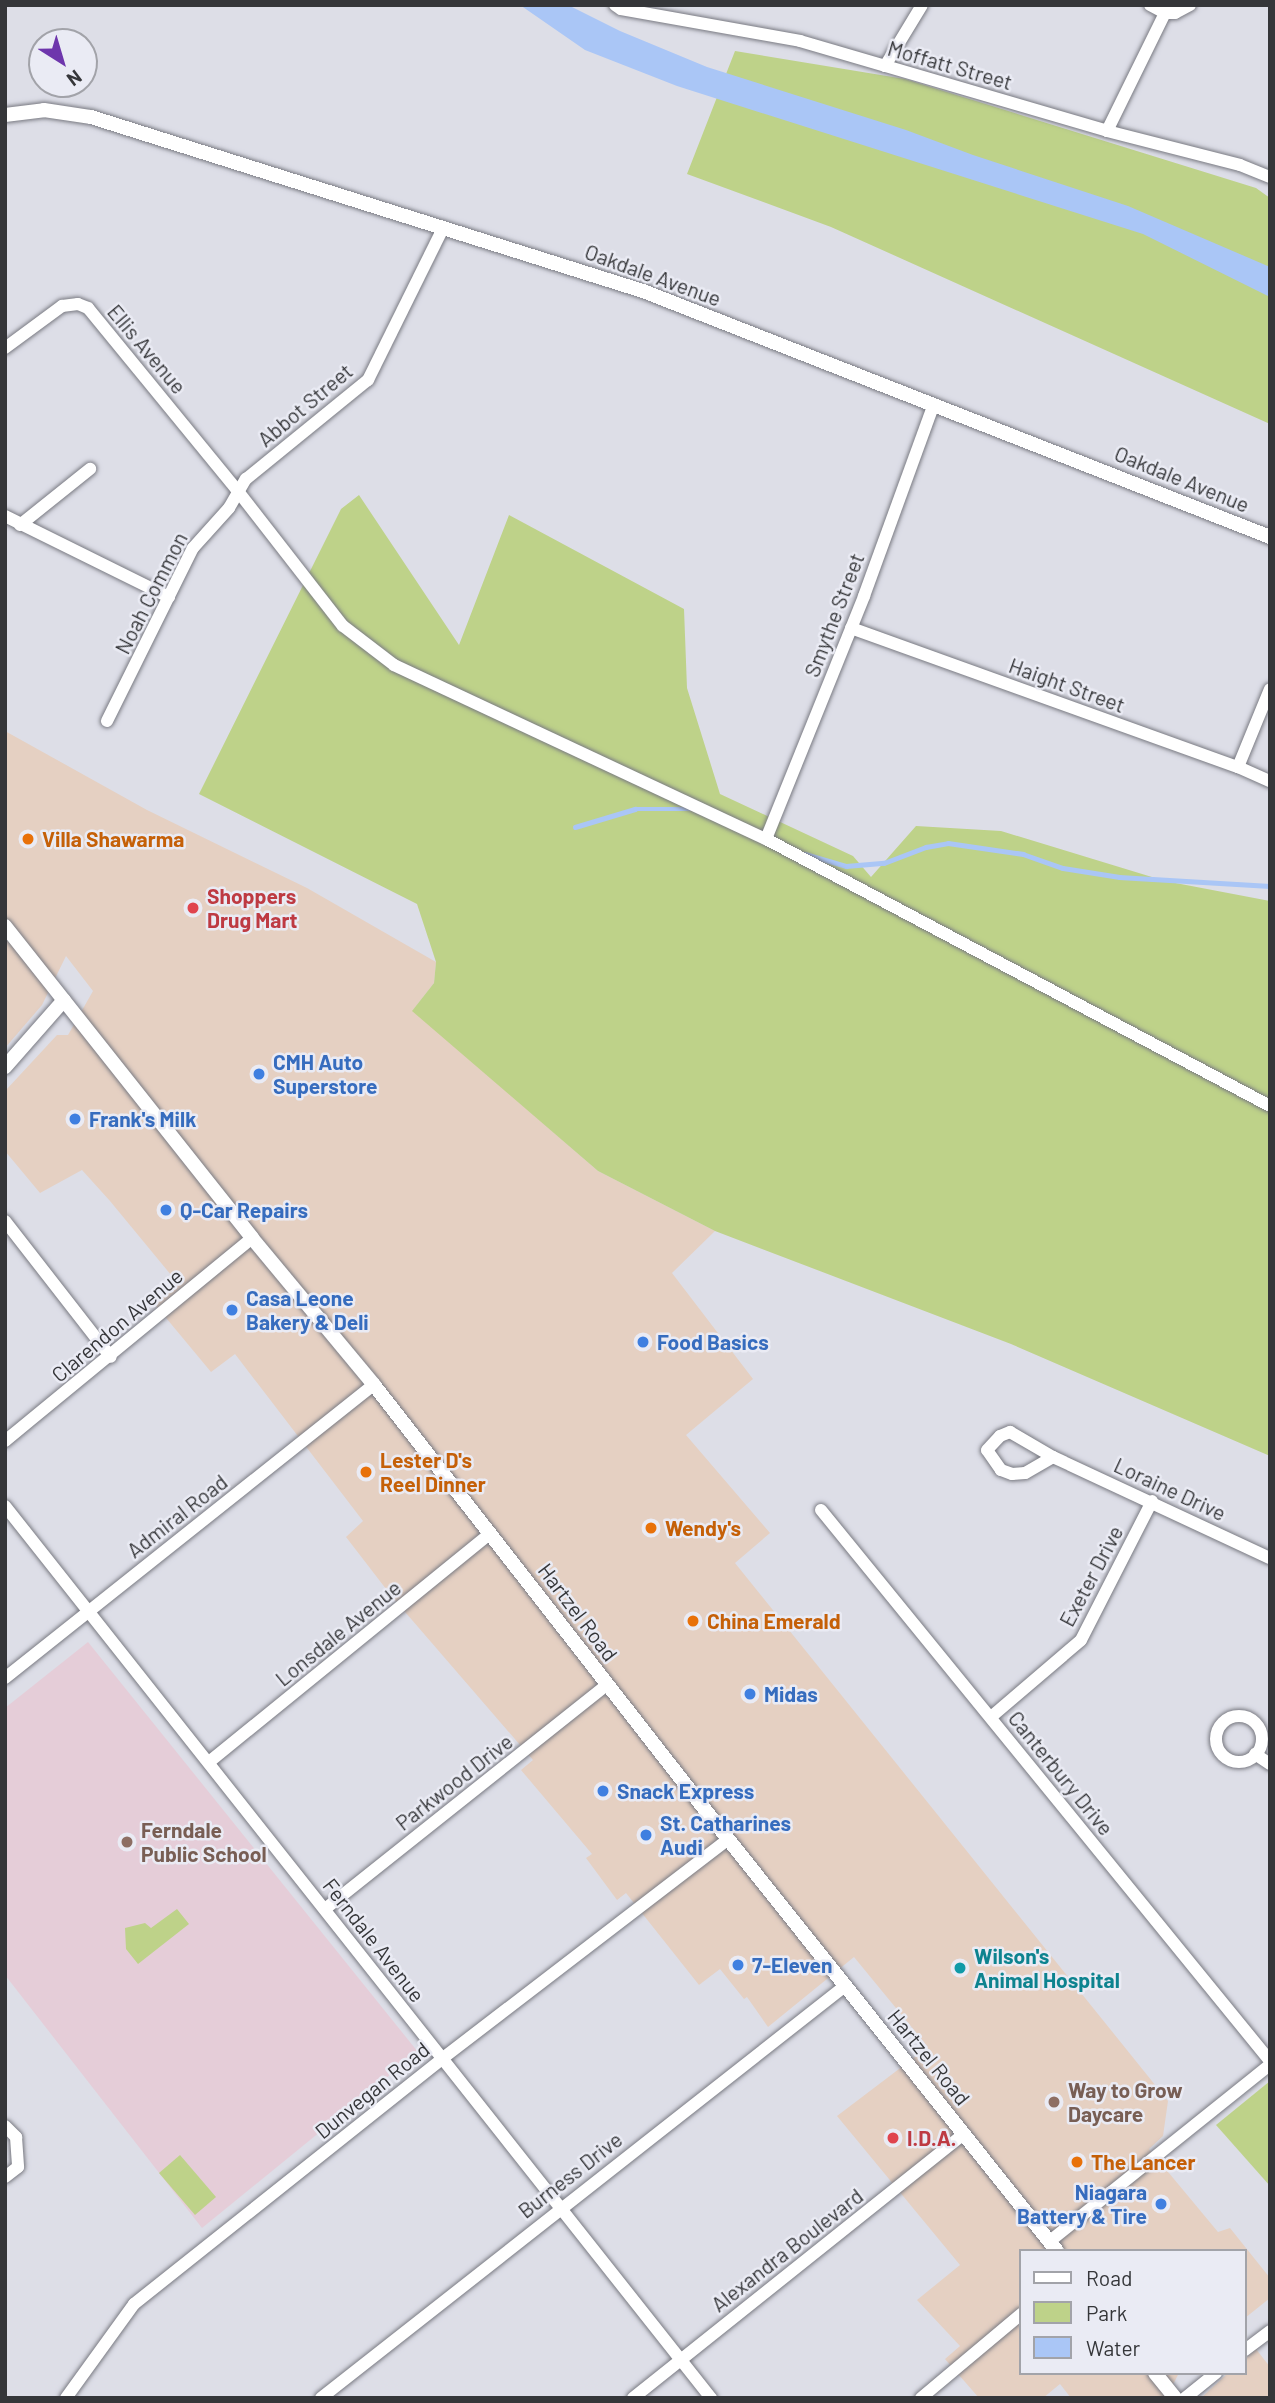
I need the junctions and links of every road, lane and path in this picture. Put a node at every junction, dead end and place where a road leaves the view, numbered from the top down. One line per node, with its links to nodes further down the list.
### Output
1 (615, 5): 6 (street, Moffatt Street)
2 (922, 5): 6 (street)
3 (1150, 5): 5 (street)
4 (1190, 5): 5 (street)
5 (1165, 13): 8 (street)
6 (885, 66): 8 (street, Moffatt Street)
7 (5, 115): 10 (street, Oakdale Avenue)
8 (1107, 131): 9 (street, Moffatt Street)
9 (1270, 177)
10 (443, 228): 12 (street, Oakdale Avenue); 14 (street, Abbot Street)
11 (5, 348): 14 (street, Ellis Avenue)
12 (934, 404): 17 (street, Oakdale Avenue); 19 (street, Smythe Street)
13 (90, 469): 16 (street)
14 (237, 490): 18 (street, Noah Common); 24 (street, Ellis Avenue)
15 (5, 516): 16 (street)
16 (20, 525): 18 (street)
17 (1270, 537)
18 (169, 597): 21 (street, Noah Common)
19 (851, 628): 22 (street, Haight Street); 24 (street, Smythe Street)
20 (1270, 690): 22 (street)
21 (107, 721)
22 (1238, 766): 23 (street, Haight Street)
23 (1270, 781)
24 (766, 839): 28 (street, Ellis Avenue)
25 (5, 926): 26 (street, Hartzel Road)
26 (64, 1000): 27 (street); 30 (street, Hartzel Road)
27 (5, 1067)
28 (1270, 1106)
29 (5, 1222): 31 (street)
30 (252, 1238): 31 (street, Clarendon Avenue); 32 (street, Hartzel Road)
31 (111, 1357): 33 (street, Clarendon Avenue)
32 (374, 1385): 38 (street, Hartzel Road); 40 (street, Admiral Road)
33 (5, 1441)
34 (1053, 1457): 34 (street, Loraine Drive); 35 (street, Loraine Drive)
35 (1152, 1501): 39 (street, Loraine Drive); 43 (street, Exeter Drive)
36 (5, 1506): 40 (street, Ferndale Avenue)
37 (821, 1510): 43 (street, Canterbury Drive)
38 (491, 1534): 42 (street, Hartzel Road); 45 (street, Lonsdale Avenue)
39 (1270, 1558)
40 (89, 1610): 41 (street, Admiral Road); 45 (street, Ferndale Avenue)
41 (5, 1678)
42 (607, 1685): 47 (street, Hartzel Road); 48 (street, Parkwood Drive)
43 (991, 1717): 51 (street, Canterbury Drive)
44 (1255, 1754): 46 (street)
45 (209, 1762): 48 (street, Ferndale Avenue)
46 (1270, 1765)
47 (728, 1839): 49 (street, Hartzel Road); 50 (street, Dunvegan Road)
48 (325, 1909): 50 (street, Ferndale Avenue)
49 (845, 1986): 53 (street, Hartzel Road); 55 (street, Burness Drive)
50 (443, 2058): 55 (street, Ferndale Avenue); 63 (street, Dunvegan Road)
51 (1270, 2063): 56 (street)
52 (5, 2126): 54 (street)
53 (964, 2134): 56 (street, Hartzel Road); 60 (street, Alexandra Boulevard)
54 (5, 2177)
55 (560, 2207): 60 (street, Ferndale Avenue); 64 (street, Burness Drive)
56 (1053, 2246)
57 (1020, 2315): 67 (street)
58 (1270, 2331): 59 (street)
59 (1247, 2348)
60 (680, 2359): 65 (street, Alexandra Boulevard); 66 (street, Ferndale Avenue)
61 (1157, 2375): 68 (street)
62 (1214, 2375): 69 (street)
63 (65, 2398)
64 (321, 2398)
65 (633, 2398)
66 (711, 2398)
67 (921, 2398)
68 (1175, 2398)
69 (1185, 2398)

